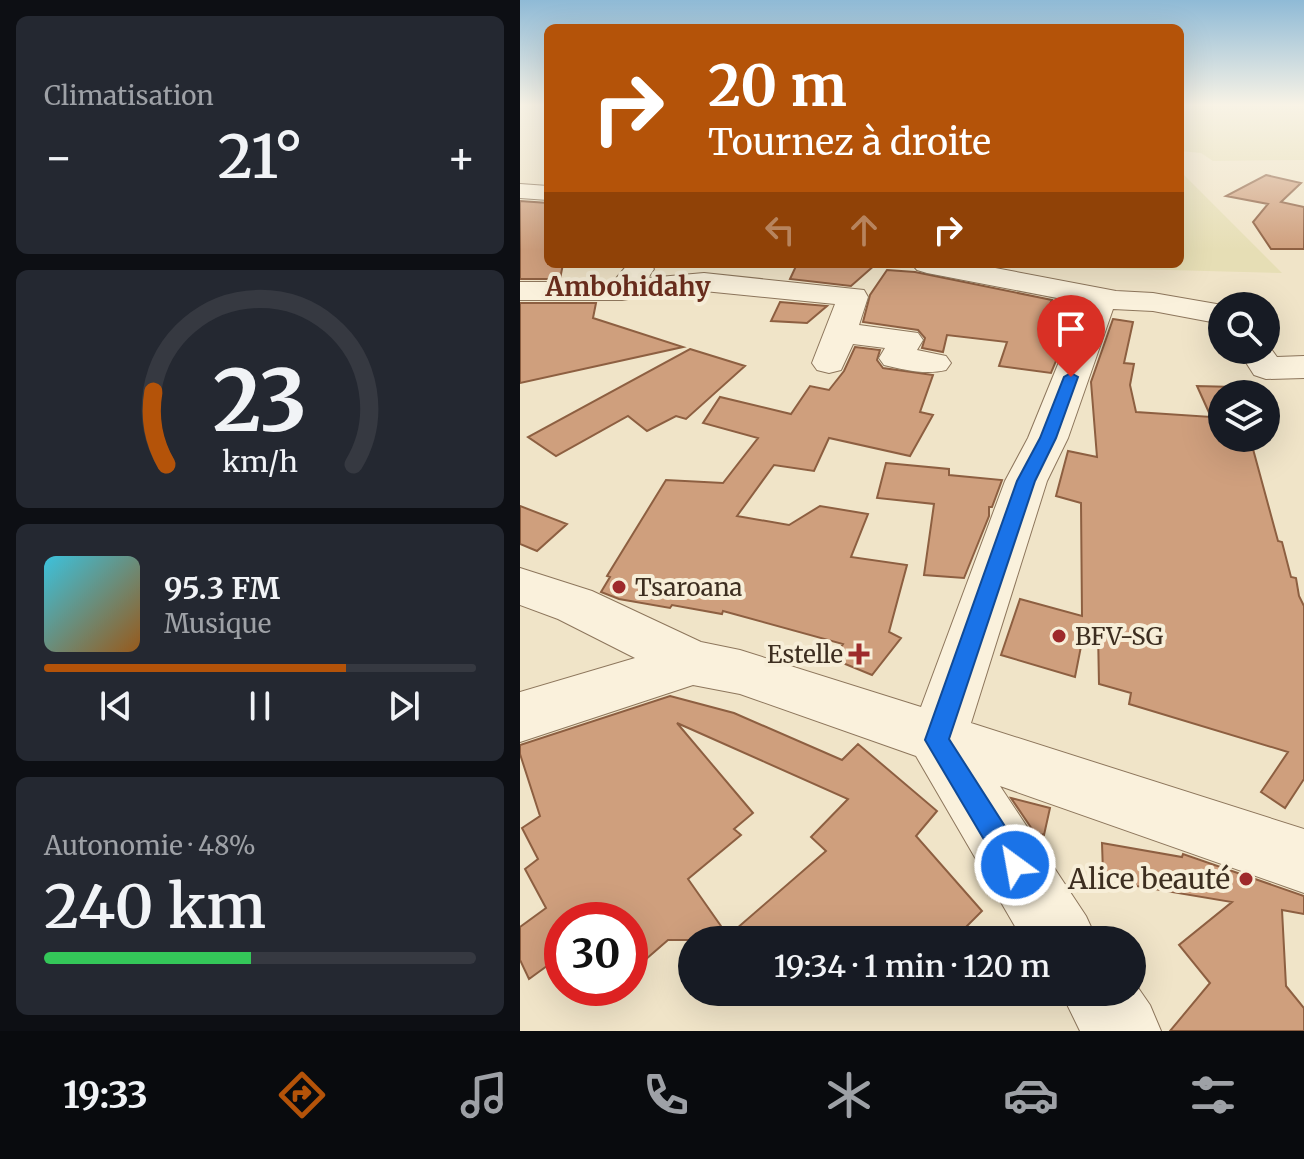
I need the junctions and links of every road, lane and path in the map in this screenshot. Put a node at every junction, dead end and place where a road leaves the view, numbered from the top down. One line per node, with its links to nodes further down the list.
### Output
1 (520, 191): 2 (street)
2 (544, 193)
3 (639, 268): 6 (street)
4 (948, 268): 7 (street)
5 (520, 291): 6 (street)
6 (622, 291): 9 (street)
7 (1099, 296): 8 (street); 15 (street)
8 (1208, 312)
9 (934, 363)
10 (1264, 364): 11 (street)
11 (1304, 367)
12 (520, 586): 13 (street)
13 (693, 663): 14 (street); 15 (street)
14 (520, 717)
15 (937, 740): 16 (street); 17 (street)
16 (1304, 861)
17 (1053, 926)
18 (1107, 1006): 19 (street)
19 (1124, 1031)

